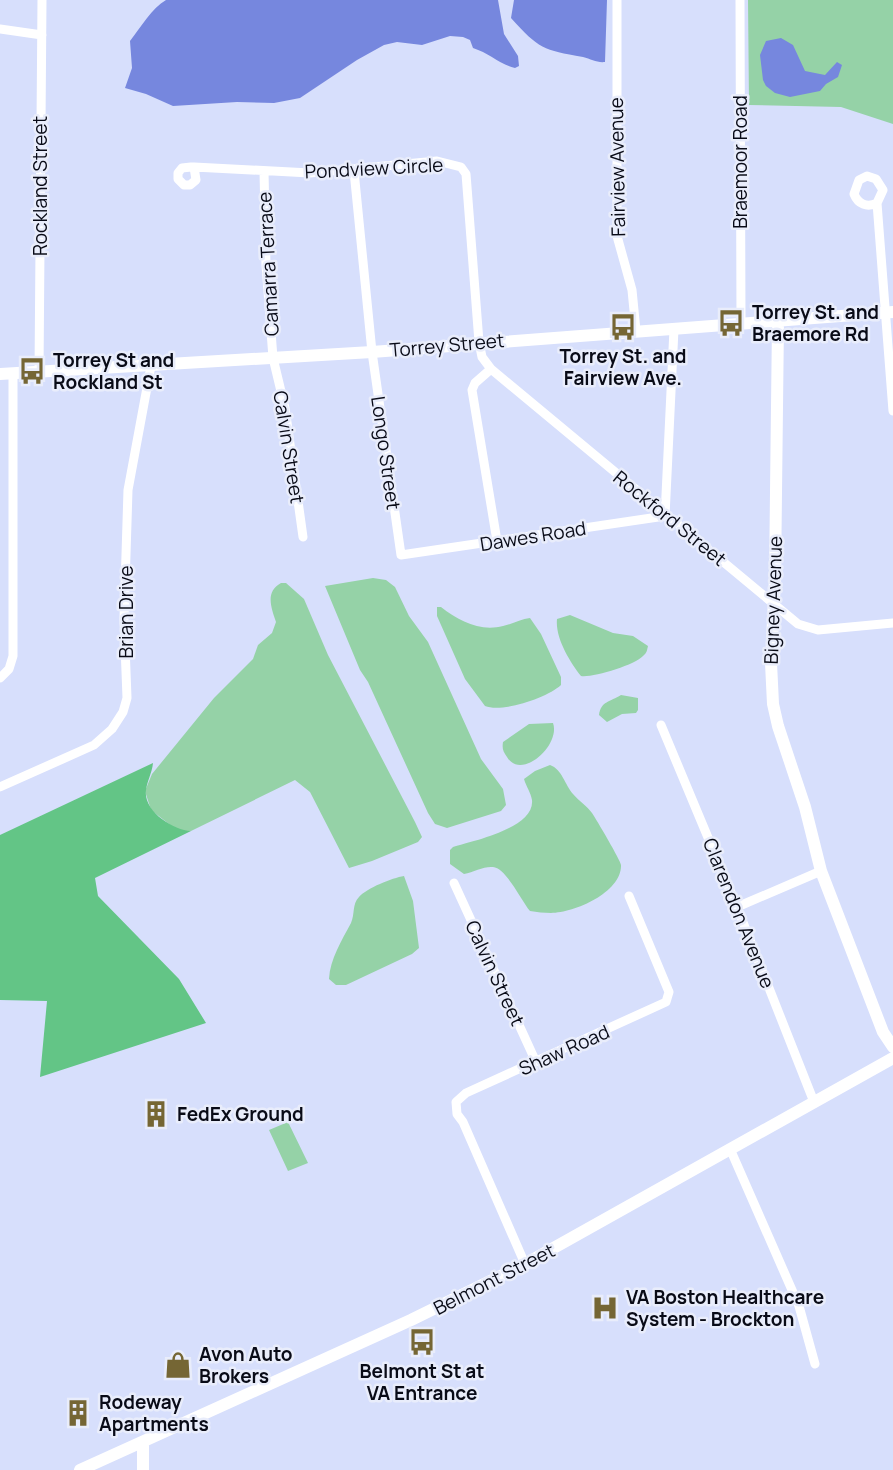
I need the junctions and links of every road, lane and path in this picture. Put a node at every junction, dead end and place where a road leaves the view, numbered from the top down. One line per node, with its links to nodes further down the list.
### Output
1 (42, 0): 5 (street, Rockland Street)
2 (617, 0): 14 (street, Fairview Avenue)
3 (740, 0): 12 (street, Braemoor Road)
4 (0, 29): 5 (street)
5 (42, 35): 20 (street, Rockland Street)
6 (194, 167): 7 (street, Pondview Circle)
7 (264, 171): 8 (street, Pondview Circle); 17 (street, Camarra Terrace)
8 (354, 171): 15 (street, Pondview Circle); 16 (street, Longo Street)
9 (877, 203): 10 (street)
10 (889, 312): 11 (main road, Torrey Street); 22 (street)
11 (778, 322): 12 (main road, Torrey Street); 27 (main road, Bigney Avenue)
12 (741, 324): 13 (main road, Torrey Street)
13 (674, 328): 14 (main road, Torrey Street); 23 (street)
14 (636, 331): 15 (main road, Torrey Street)
15 (479, 342): 16 (main road, Torrey Street); 19 (street, Rockford Street)
16 (372, 352): 17 (main road, Torrey Street); 26 (street, Longo Street)
17 (273, 358): 18 (main road, Torrey Street); 24 (street, Calvin Street)
18 (151, 366): 20 (main road, Torrey Street); 31 (street, Brian Drive)
19 (491, 369): 23 (street, Rockford Street); 25 (street)
20 (39, 372): 21 (main road, Torrey Street)
21 (6, 374): 29 (street)
22 (893, 411)
23 (665, 516): 25 (street, Dawes Road); 27 (street, Rockford Street)
24 (303, 537)
25 (497, 541): 26 (street, Dawes Road)
26 (401, 555)
27 (773, 602): 28 (street, Rockford Street); 32 (main road, Bigney Avenue)
28 (893, 623)
29 (0, 678)
30 (661, 725): 35 (street, Clarendon Avenue)
31 (0, 787)
32 (821, 871): 35 (street); 36 (main road, Bigney Avenue)
33 (454, 883): 38 (street, Calvin Street)
34 (629, 896): 38 (street, Shaw Road)
35 (737, 907): 39 (street, Clarendon Avenue)
36 (893, 1047)
37 (893, 1058): 39 (main road, Belmont Street)
38 (536, 1062): 41 (street, Shaw Road)
39 (814, 1102): 40 (main road, Belmont Street)
40 (731, 1151): 41 (main road, Belmont Street); 42 (street)
41 (525, 1264): 43 (main road, Belmont Street)
42 (815, 1364)
43 (143, 1442): 44 (main road, Belmont Street); 45 (main road)
44 (80, 1470)
45 (143, 1470)

